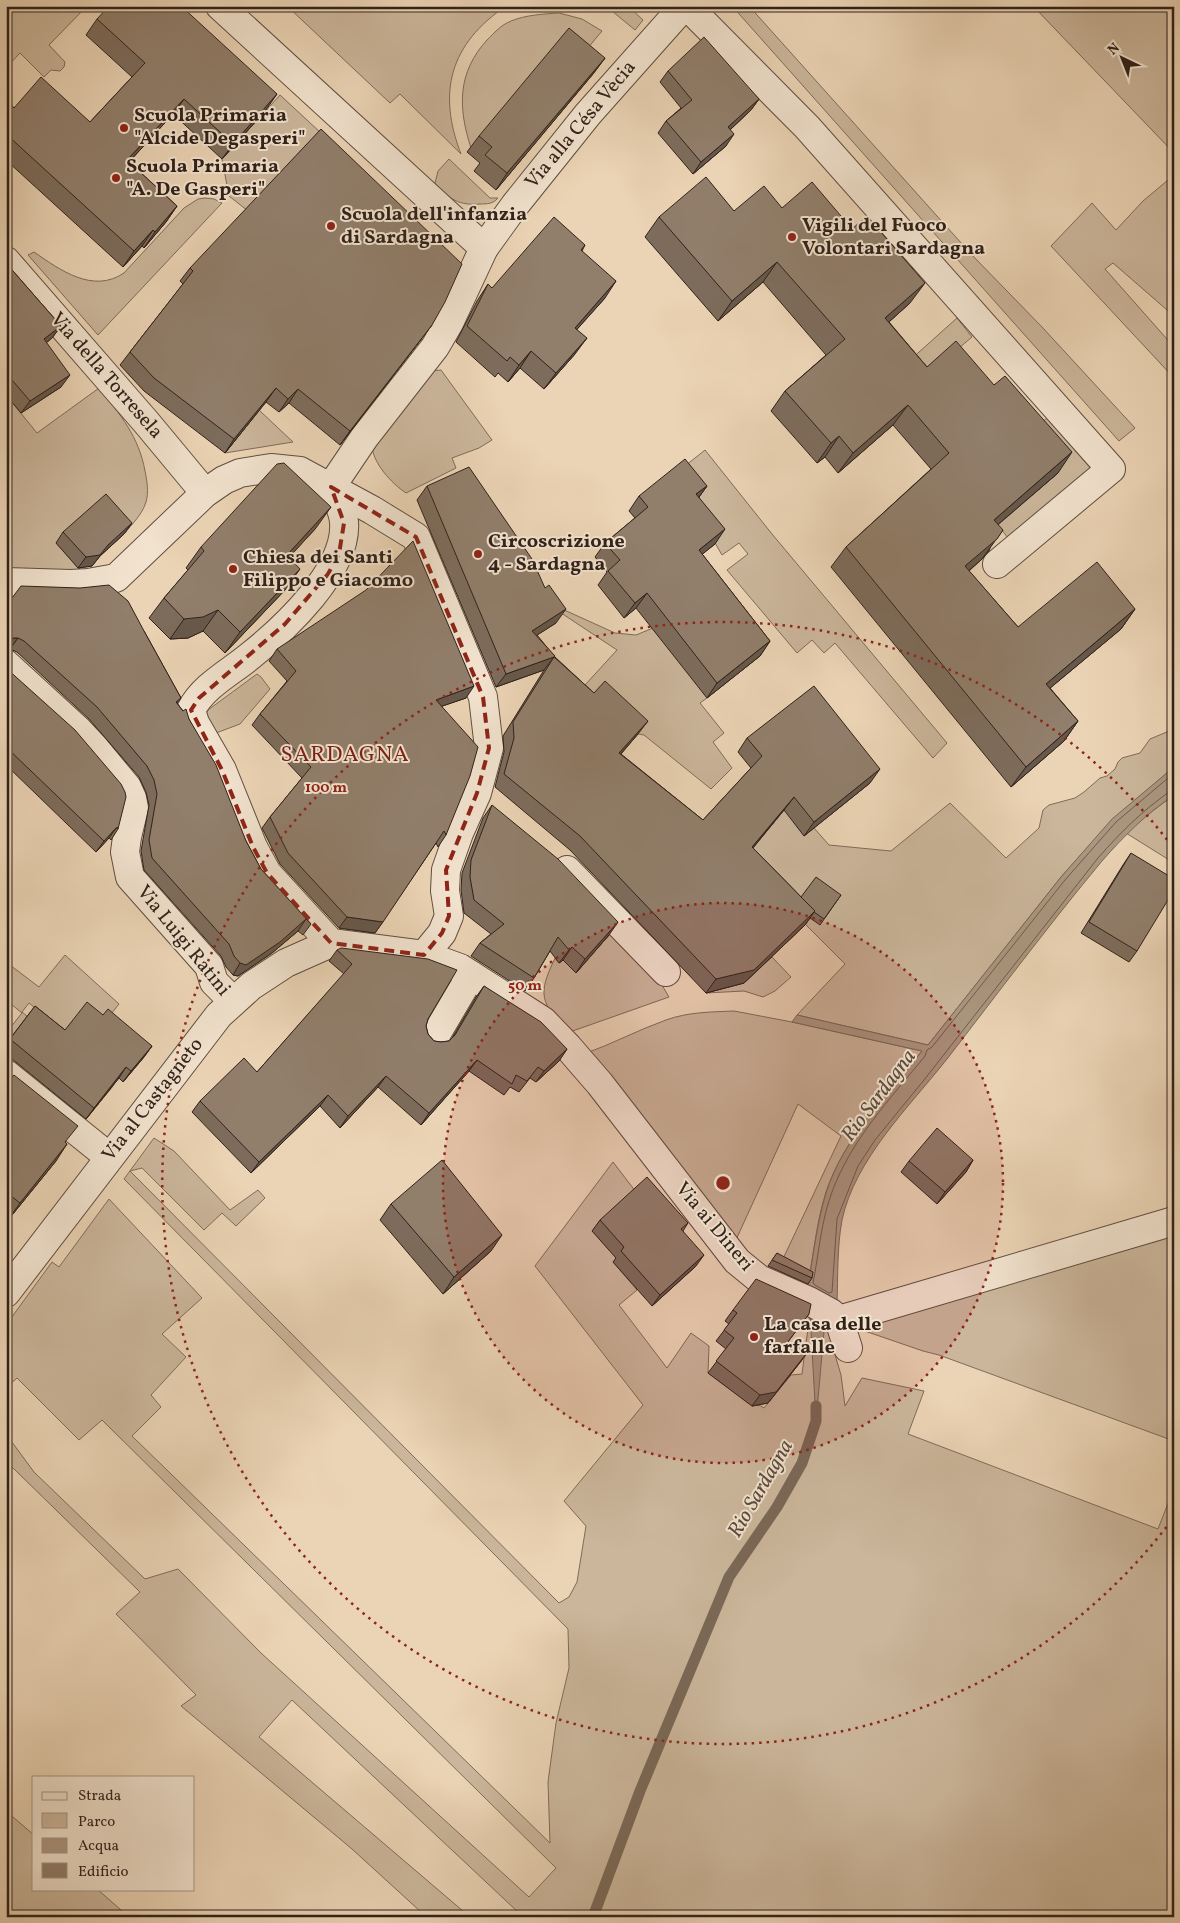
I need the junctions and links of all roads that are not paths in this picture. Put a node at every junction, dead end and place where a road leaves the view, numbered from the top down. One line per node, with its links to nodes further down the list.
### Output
1 (220, 6): 3 (street)
2 (685, 6): 3 (street, Via alla Césa Vècia); 7 (street)
3 (484, 248): 5 (street, Via alla Césa Vècia)
4 (6, 261): 6 (street, Via della Torresela)
5 (331, 487): 6 (street); 10 (street); 13 (street)
6 (205, 493): 8 (street)
7 (997, 564)
8 (6, 582)
9 (6, 664): 17 (street, Via Luigi Ratini)
10 (477, 793): 11 (street); 14 (street)
11 (499, 812)
12 (551, 855): 15 (street)
13 (331, 943): 14 (street, Via ai Dineri); 17 (street, Via al Castagneto)
14 (424, 955): 16 (street, Via ai Dineri)
15 (666, 972)
16 (471, 975): 18 (street); 23 (street, Via ai Dineri)
17 (233, 1002): 20 (street, Via al Castagneto)
18 (434, 1038)
19 (6, 1074): 20 (street)
20 (109, 1157): 22 (street, Via al Castagneto)
21 (1174, 1221): 23 (street)
22 (6, 1293)
23 (826, 1311): 24 (street)
24 (848, 1348)

